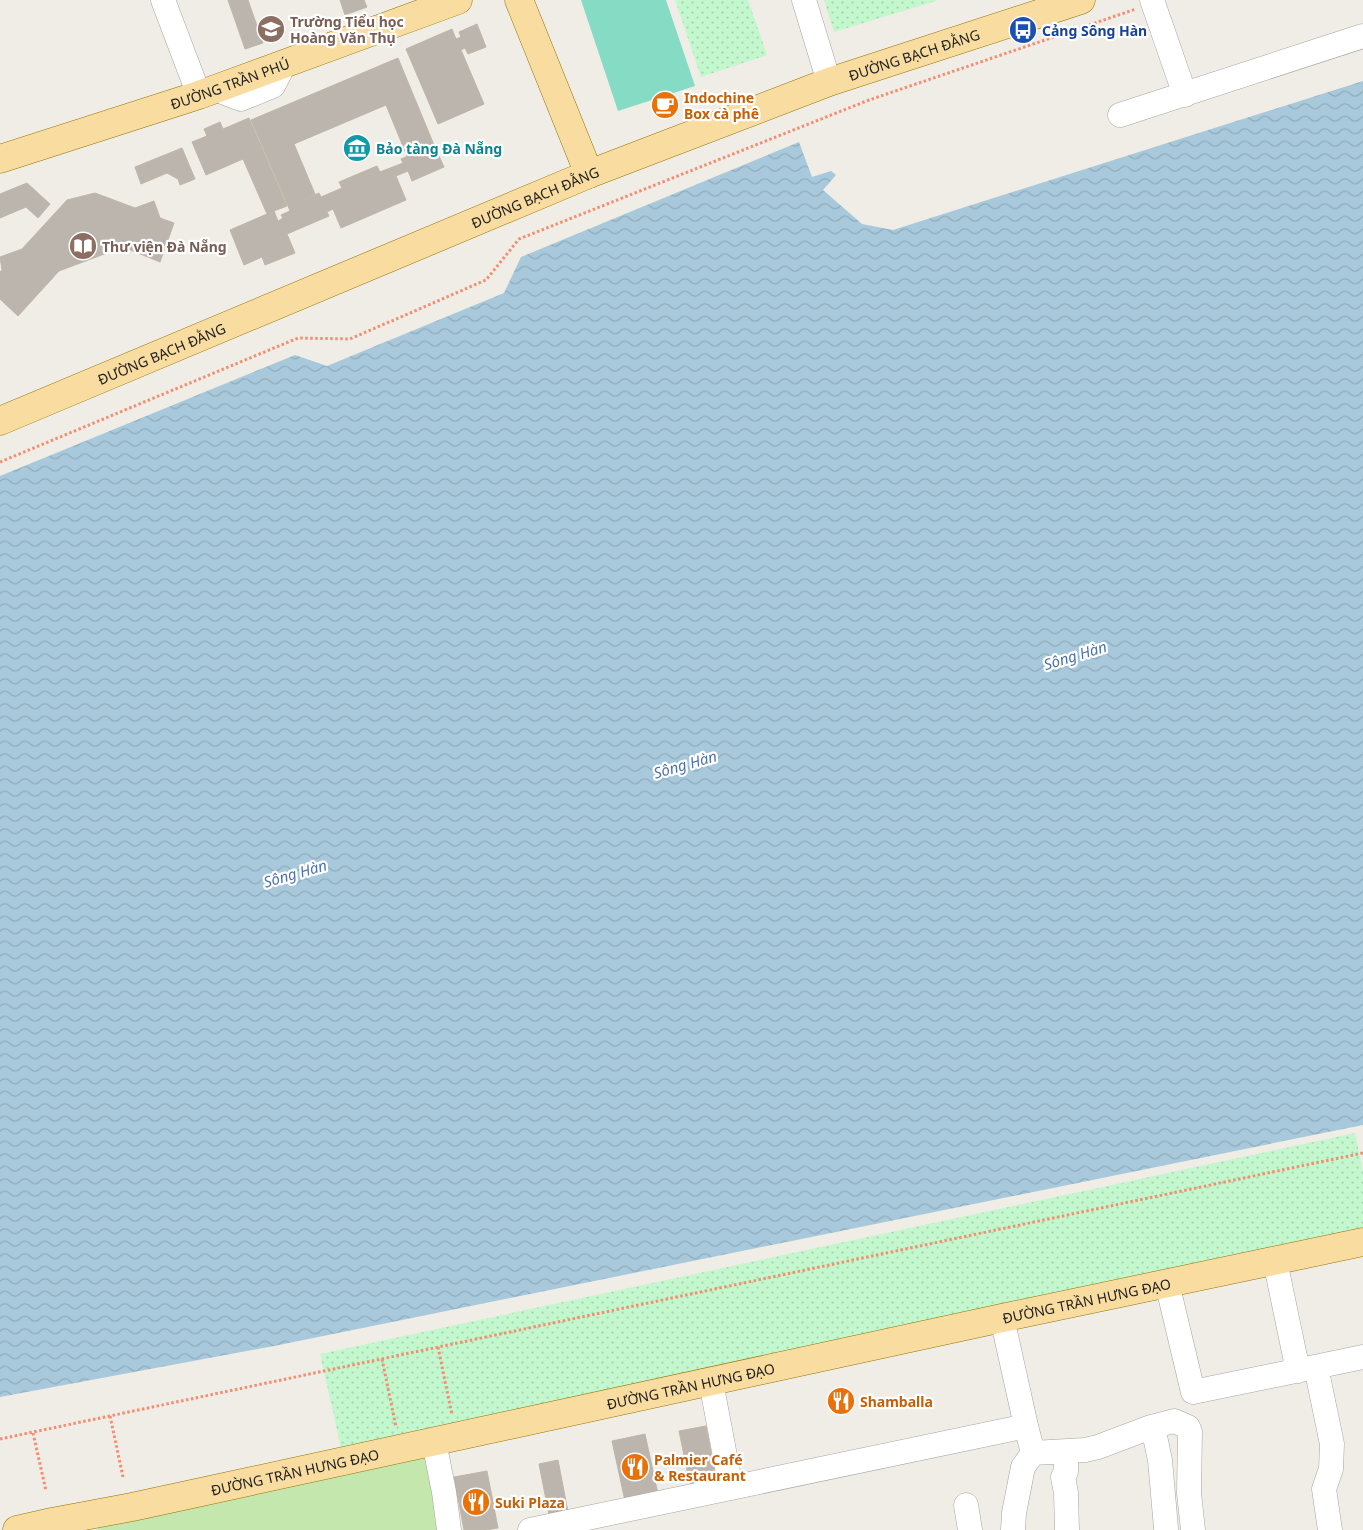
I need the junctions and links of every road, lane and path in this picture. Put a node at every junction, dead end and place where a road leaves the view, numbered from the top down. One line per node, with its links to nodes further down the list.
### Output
1 (163, 0): 10 (street)
2 (458, 0): 10 (main road, ĐƯỜNG TRẦN PHÚ)
3 (519, 0): 14 (main road)
4 (804, 0): 9 (street)
5 (1081, 0): 7 (main road, ĐƯỜNG BẠCH ĐẰNG)
6 (1153, 2): 11 (street); 16 (path)
7 (1048, 5): 9 (main road, ĐƯỜNG BẠCH ĐẰNG)
8 (1363, 36): 11 (street)
9 (829, 82): 14 (main road, ĐƯỜNG BẠCH ĐẰNG)
10 (207, 92): 13 (main road, ĐƯỜNG TRẦN PHÚ)
11 (1184, 94): 12 (street)
12 (1120, 115)
13 (0, 159)
14 (589, 174): 15 (main road, ĐƯỜNG BẠCH ĐẰNG)
15 (0, 421)
16 (0, 462)
17 (1363, 1152): 22 (path)
18 (1363, 1242): 19 (main road, ĐƯỜNG TRẦN HƯNG ĐẠO)
19 (1275, 1261): 20 (main road, ĐƯỜNG TRẦN HƯNG ĐẠO); 25 (street)
20 (1167, 1283): 21 (main road, ĐƯỜNG TRẦN HƯNG ĐẠO); 25 (street)
21 (1002, 1318): 26 (main road, ĐƯỜNG TRẦN HƯNG ĐẠO); 29 (street)
22 (438, 1347): 24 (path); 28 (path)
23 (1363, 1357): 25 (street)
24 (382, 1359): 27 (path); 30 (path)
25 (1307, 1369): 50 (street)
26 (710, 1382): 34 (main road, ĐƯỜNG TRẦN HƯNG ĐẠO); 38 (street)
27 (110, 1416): 32 (path); 37 (path)
28 (452, 1416)
29 (1026, 1426): 36 (street); 38 (street)
30 (396, 1427)
31 (1152, 1427): 35 (street); 42 (street); 49 (street)
32 (33, 1432): 33 (path); 39 (path)
33 (0, 1440)
34 (434, 1442): 41 (main road, ĐƯỜNG TRẦN HƯNG ĐẠO); 44 (street)
35 (1066, 1452): 36 (street); 48 (street)
36 (1034, 1453): 47 (street)
37 (123, 1477)
38 (731, 1488): 45 (street)
39 (46, 1491)
40 (966, 1505): 46 (street)
41 (94, 1522): 43 (main road, ĐƯỜNG TRẦN HƯNG ĐẠO)
42 (1166, 1528)
43 (17, 1530)
44 (449, 1530)
45 (530, 1530)
46 (970, 1530)
47 (1013, 1530)
48 (1068, 1530)
49 (1193, 1530)
50 (1330, 1530)

